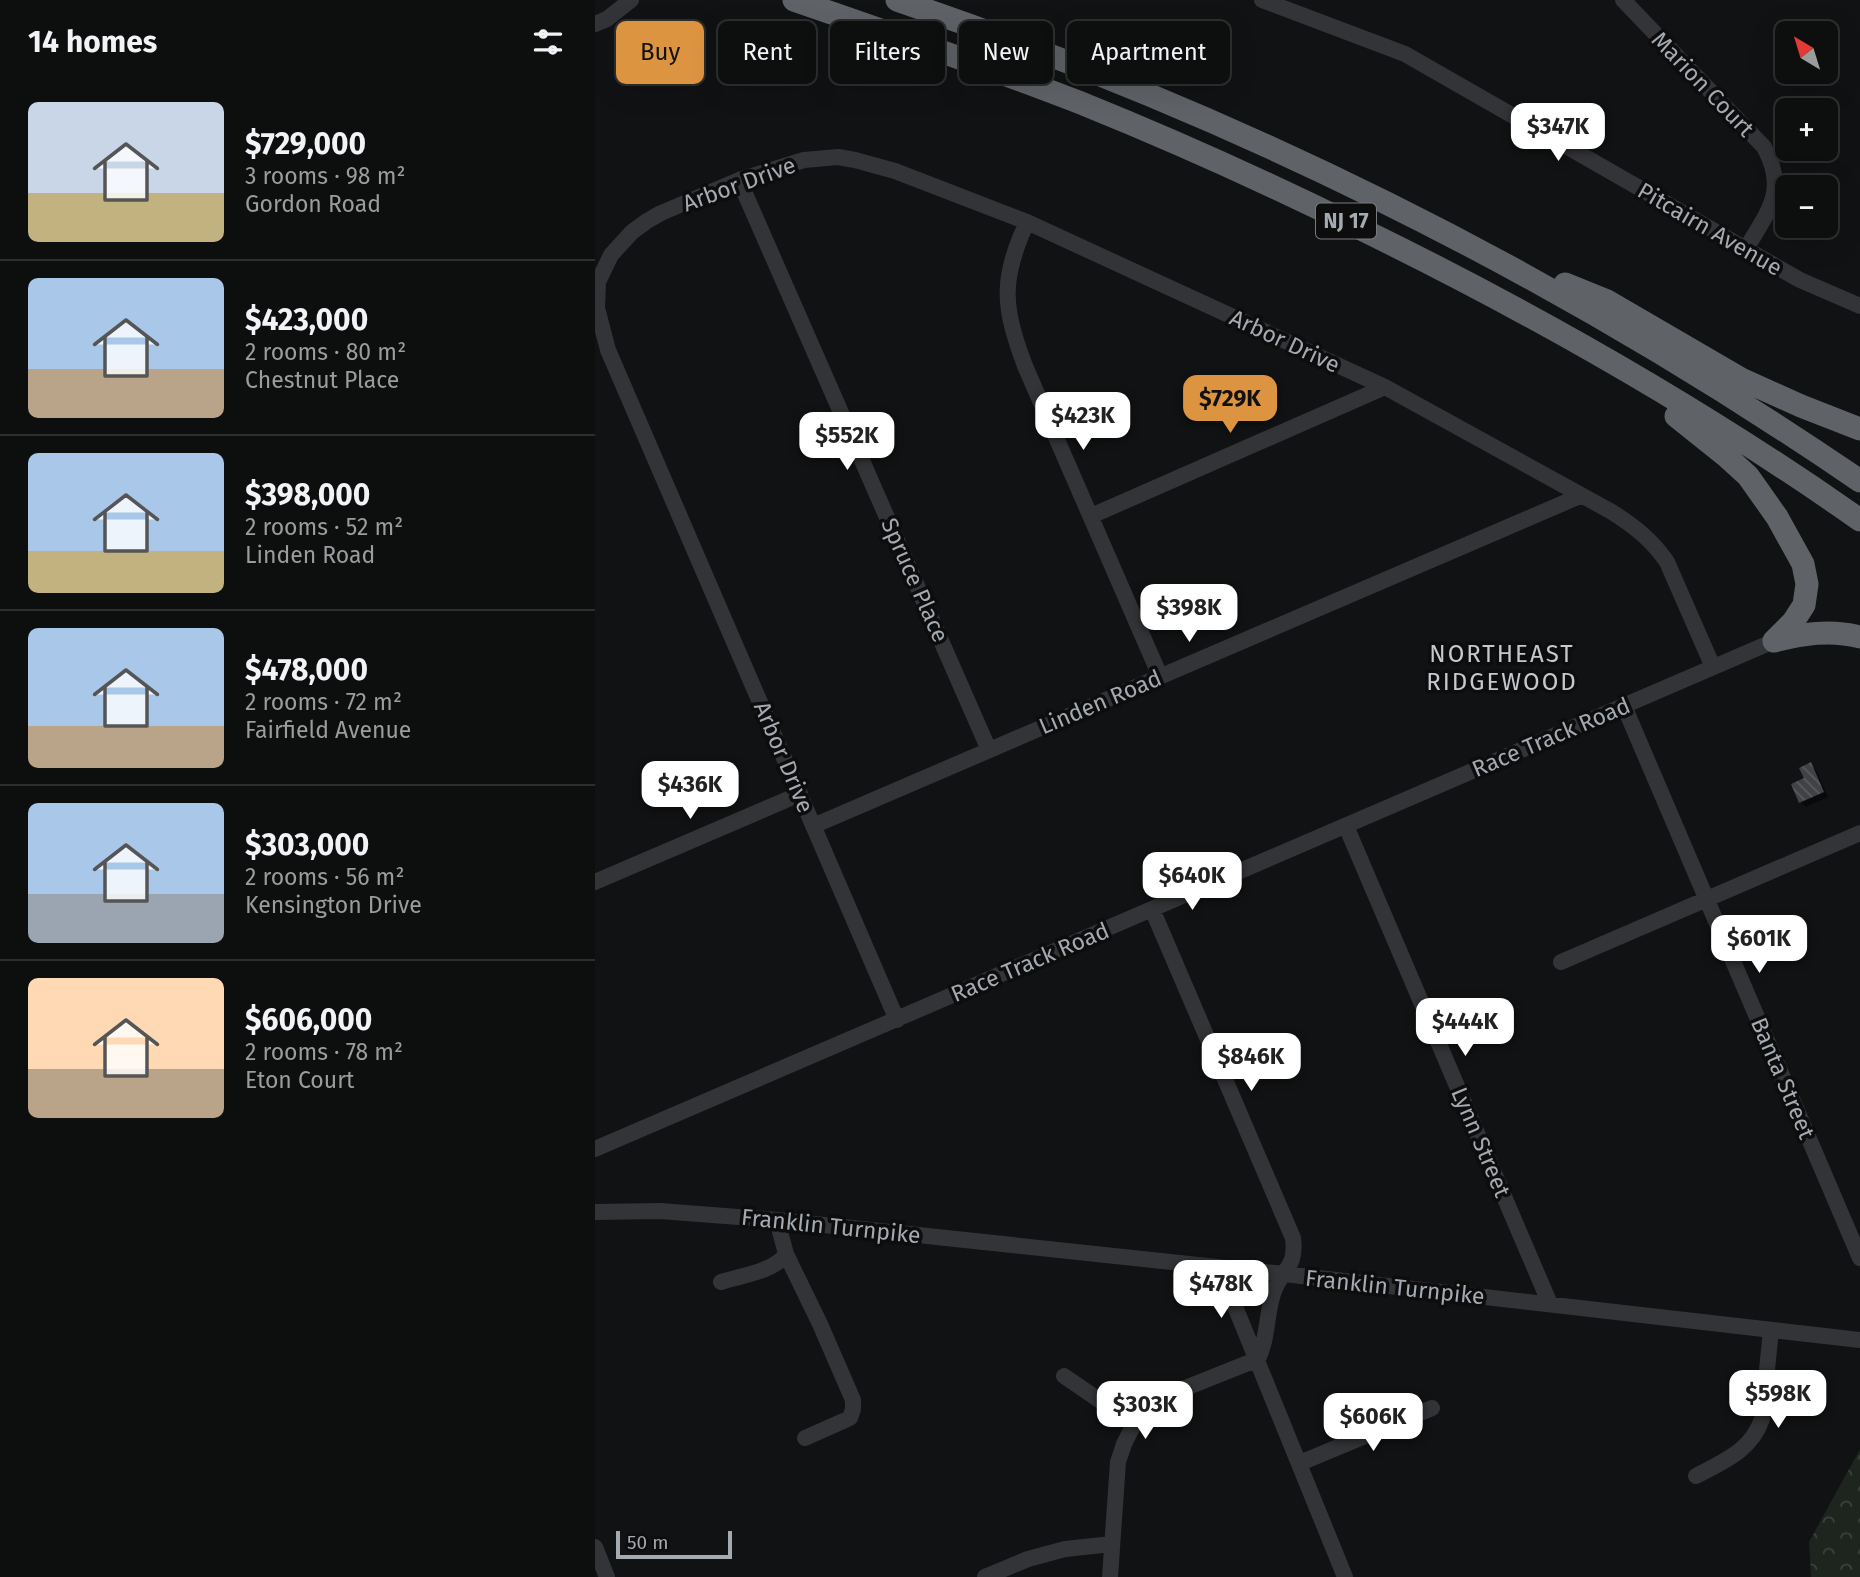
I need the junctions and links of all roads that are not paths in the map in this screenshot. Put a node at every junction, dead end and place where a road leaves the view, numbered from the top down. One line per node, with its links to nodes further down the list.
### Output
1 (631, 0): 6 (street)
2 (794, 0): 12 (highway, NJ 17)
3 (897, 0): 9 (highway, NJ 17)
4 (1262, 0): 10 (street, Pitcairn Avenue)
5 (1623, 0): 10 (street, Marion Court)
6 (595, 24)
7 (739, 180): 8 (street, Arbor Drive); 24 (street, Spruce Place); 25 (street, Arbor Drive)
8 (1027, 222): 13 (street, Arbor Drive); 17 (street)
9 (1480, 250): 14 (highway); 15 (highway, NJ 17)
10 (1746, 250): 11 (street, Pitcairn Avenue)
11 (1860, 306)
12 (1609, 361): 18 (highway, NJ 17); 20 (highway)
13 (1385, 387): 16 (street, Arbor Drive); 17 (street)
14 (1860, 429)
15 (1860, 481)
16 (1580, 495): 21 (street, Arbor Drive); 22 (street, Linden Road)
17 (1091, 516): 22 (street)
18 (1860, 520)
19 (1860, 637): 20 (highway)
20 (1774, 641): 21 (street, Race Track Road)
21 (1713, 667): 23 (street, Race Track Road)
22 (1160, 677): 24 (street, Linden Road)
23 (1624, 706): 27 (street, Race Track Road); 31 (street, Banta Street)
24 (989, 750): 26 (street, Linden Road)
25 (800, 794): 26 (street, Arbor Drive); 30 (street)
26 (813, 826): 34 (street, Arbor Drive)
27 (1346, 826): 32 (street, Race Track Road); 43 (street, Lynn Street)
28 (1860, 833): 31 (street)
29 (595, 864): 30 (street)
30 (598, 881)
31 (1707, 899): 33 (street); 39 (street, Banta Street)
32 (1152, 909): 34 (street, Race Track Road); 41 (street)
33 (1561, 962)
34 (897, 1020): 35 (street, Race Track Road)
35 (595, 1150)
36 (595, 1212): 37 (street, Franklin Turnpike)
37 (776, 1220): 38 (street); 40 (street, Franklin Turnpike)
38 (786, 1254): 42 (street); 50 (street)
39 (1860, 1258)
40 (1219, 1267): 41 (street, Franklin Turnpike); 46 (street)
41 (1284, 1274): 43 (street, Franklin Turnpike); 46 (street)
42 (721, 1282)
43 (1550, 1304): 44 (street, Franklin Turnpike)
44 (1772, 1330): 45 (street, Franklin Turnpike); 52 (street)
45 (1860, 1339)
46 (1258, 1359): 49 (street); 51 (street)
47 (1064, 1376): 49 (street)
48 (1431, 1408): 51 (street)
49 (1134, 1424): 53 (street)
50 (805, 1438)
51 (1300, 1463): 58 (street)
52 (1696, 1476)
53 (1112, 1544): 56 (street); 57 (street)
54 (595, 1547): 55 (street)
55 (607, 1577)
56 (985, 1577)
57 (1110, 1577)
58 (1345, 1577)

